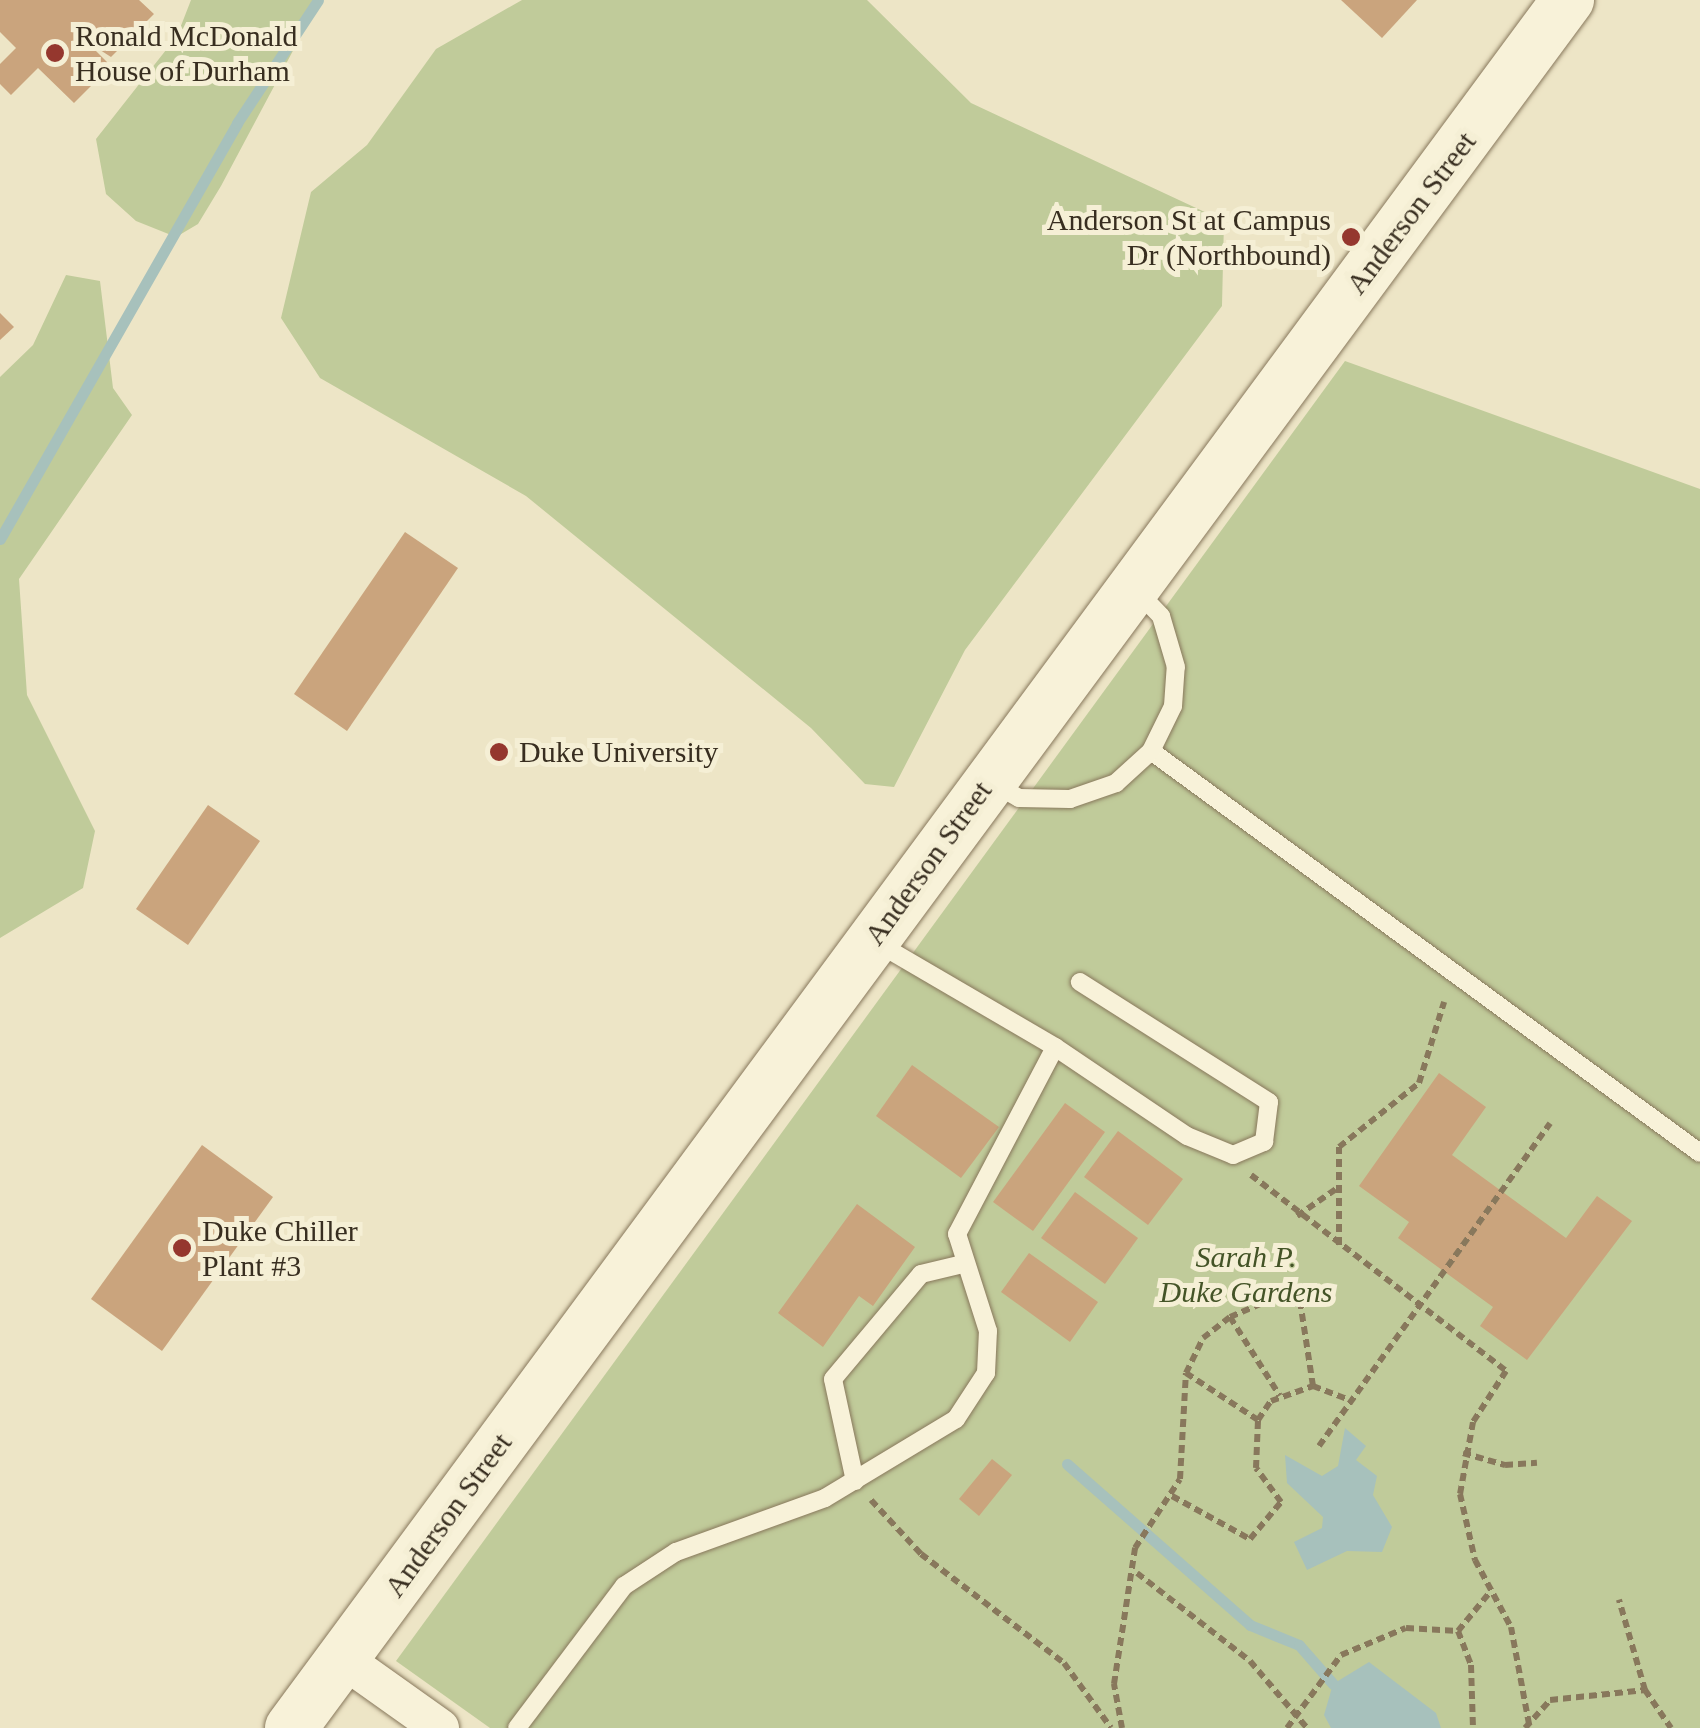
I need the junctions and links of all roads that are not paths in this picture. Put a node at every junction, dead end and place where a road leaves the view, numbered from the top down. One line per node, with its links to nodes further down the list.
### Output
1 (1568, 0): 2 (street, Anderson Street)
2 (1132, 587): 3 (lane); 4 (street, Anderson Street)
3 (1151, 751): 4 (lane); 8 (lane)
4 (988, 781): 5 (street, Anderson Street)
5 (872, 940): 7 (lane); 11 (street, Anderson Street)
6 (1080, 982): 7 (lane)
7 (1055, 1047): 9 (lane)
8 (1700, 1153)
9 (963, 1264): 10 (lane); 10 (lane)
10 (855, 1482): 14 (lane)
11 (343, 1658): 12 (street, Anderson Street); 13 (street)
12 (291, 1728)
13 (440, 1728)
14 (517, 1728)

